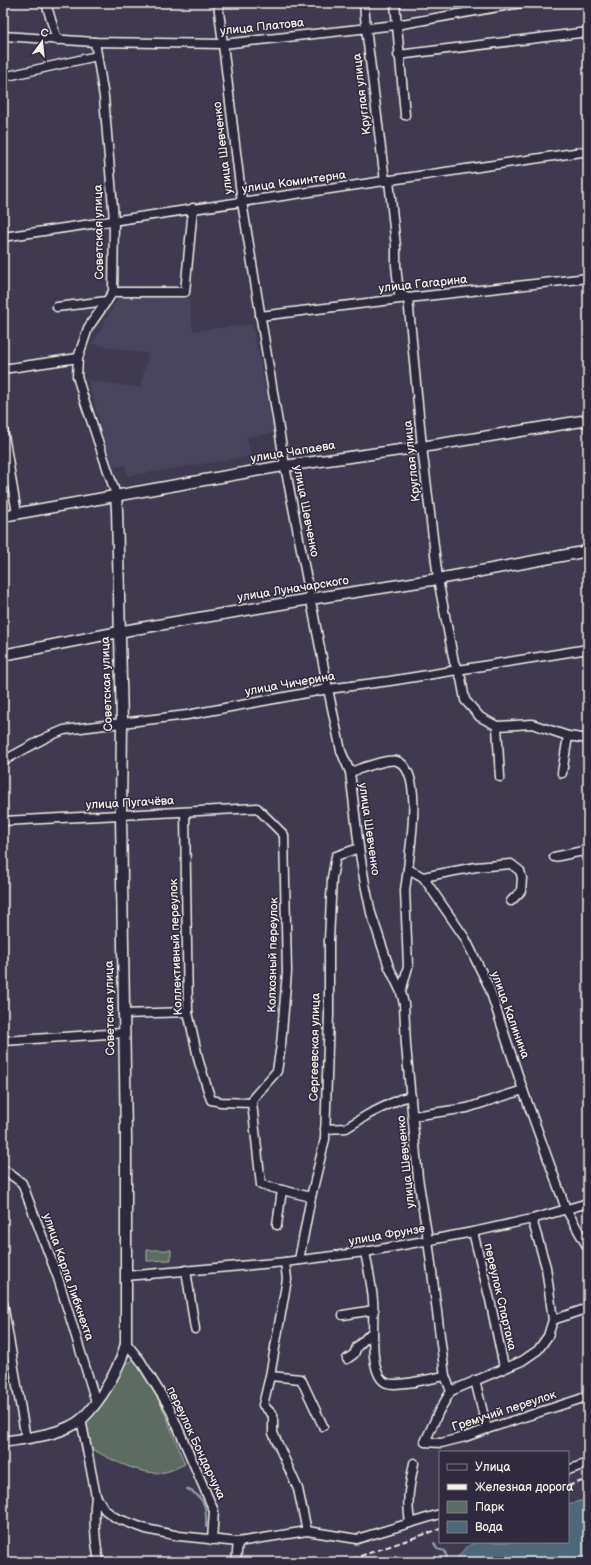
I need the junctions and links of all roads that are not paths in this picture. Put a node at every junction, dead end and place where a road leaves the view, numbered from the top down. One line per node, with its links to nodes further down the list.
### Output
1 (46, 3): 10 (street)
2 (218, 3): 12 (street, улица Шевченко)
3 (364, 3): 7 (street, Круглая улица)
4 (395, 3): 6 (street)
5 (521, 3): 6 (street, улица Платова)
6 (396, 25): 7 (street, улица Платова); 13 (street)
7 (366, 28): 12 (street, улица Платова); 18 (street, Круглая улица)
8 (588, 32): 13 (street)
9 (3, 36): 10 (street, улица Платова)
10 (56, 40): 11 (street, улица Платова)
11 (95, 42): 12 (street, улица Платова); 14 (street, Советская улица)
12 (223, 44): 19 (street, улица Шевченко)
13 (398, 55): 16 (street)
14 (97, 56): 15 (street); 21 (street, Советская улица)
15 (3, 76)
16 (405, 115)
17 (588, 151): 18 (street, улица Коминтерна)
18 (387, 181): 19 (street, улица Коминтерна); 25 (street, Круглая улица)
19 (242, 202): 20 (street, улица Коминтерна); 28 (street, улица Шевченко)
20 (193, 208): 21 (street, улица Коминтерна); 24 (street)
21 (114, 220): 22 (street, улица Коминтерна); 24 (street, Советская улица)
22 (3, 237)
23 (588, 278): 25 (street, улица Гагарина)
24 (113, 292): 26 (street, Советская улица)
25 (408, 298): 28 (street, улица Гагарина); 33 (street, Круглая улица)
26 (107, 301): 27 (street); 29 (street, Советская улица)
27 (57, 307)
28 (260, 316): 34 (street, улица Шевченко)
29 (78, 358): 30 (street); 35 (street, Советская улица)
30 (3, 369)
31 (588, 420): 33 (main road, улица Чапаева)
32 (3, 429): 36 (street)
33 (422, 447): 34 (main road, улица Чапаева); 39 (street, Круглая улица)
34 (285, 466): 35 (main road, улица Чапаева); 40 (street, улица Шевченко)
35 (116, 495): 36 (main road, улица Чапаева); 41 (main road, Советская улица)
36 (17, 514): 37 (main road, улица Чапаева)
37 (3, 516)
38 (588, 551): 39 (main road, улица Луначарского)
39 (438, 579): 40 (main road, улица Луначарского); 44 (street, Круглая улица)
40 (310, 599): 41 (main road, улица Луначарского); 45 (street, улица Шевченко)
41 (119, 632): 43 (main road, улица Луначарского); 46 (main road, Советская улица)
42 (588, 649): 44 (street, улица Чичерина)
43 (3, 655)
44 (457, 670): 45 (street, улица Чичерина); 47 (street, Круглая улица)
45 (328, 689): 46 (street, улица Чичерина); 51 (street, улица Шевченко)
46 (122, 723): 50 (street, улица Чичерина); 56 (main road, Советская улица)
47 (497, 726): 48 (street); 53 (street)
48 (568, 736): 49 (street); 52 (street)
49 (588, 739)
50 (3, 761)
51 (350, 772): 58 (street, улица Шевченко); 62 (street)
52 (562, 773)
53 (500, 777)
54 (258, 808): 55 (street, улица Пугачёва); 72 (street, Колхозный переулок)
55 (185, 813): 56 (street, улица Пугачёва); 66 (street, Коллективный переулок)
56 (121, 816): 57 (street, улица Пугачёва); 67 (main road, Советская улица)
57 (3, 821)
58 (359, 848): 65 (street, улица Шевченко); 74 (street, Сергеевская улица)
59 (586, 850): 60 (street); 61 (street)
60 (554, 857)
61 (588, 862)
62 (408, 869): 63 (street, улица Калинина); 65 (street, улица Шевченко)
63 (423, 877): 64 (street); 70 (street, улица Калинина)
64 (511, 901)
65 (401, 992): 71 (street, улица Шевченко)
66 (188, 1012): 67 (street); 72 (street, Коллективный переулок)
67 (123, 1014): 68 (main road, Советская улица)
68 (123, 1033): 69 (street); 89 (main road, Советская улица)
69 (3, 1041)
70 (523, 1090): 73 (street); 79 (street, улица Калинина)
71 (410, 1096): 73 (street, улица Шевченко); 74 (street)
72 (252, 1103): 76 (street)
73 (413, 1116): 83 (street, улица Шевченко)
74 (325, 1129): 77 (street, Сергеевская улица)
75 (3, 1169): 105 (street, улица Карла Либкнехта)
76 (282, 1190): 77 (street); 81 (street)
77 (311, 1197): 86 (street, Сергеевская улица)
78 (588, 1203): 79 (street, улица Фрунзе)
79 (566, 1210): 80 (street, улица Фрунзе); 84 (street, улица Калинина)
80 (532, 1219): 82 (street, улица Фрунзе); 94 (street)
81 (277, 1226)
82 (473, 1232): 83 (street, улица Фрунзе); 99 (street, переулок Спартака)
83 (428, 1240): 85 (street, улица Фрунзе); 101 (street, улица Шевченко)
84 (588, 1248)
85 (365, 1252): 86 (street, улица Фрунзе); 92 (street)
86 (299, 1260): 87 (street, улица Фрунзе)
87 (286, 1262): 88 (street, улица Фрунзе); 100 (street)
88 (186, 1270): 89 (street, улица Фрунзе); 95 (street)
89 (126, 1276): 97 (main road, Советская улица)
90 (3, 1303): 109 (street)
91 (588, 1308): 94 (street)
92 (374, 1310): 93 (street); 96 (street)
93 (343, 1315)
94 (553, 1320): 99 (street)
95 (195, 1329)
96 (373, 1331): 98 (street); 101 (street)
97 (126, 1343): 105 (main road, Советская улица); 118 (street, переулок Бондарчука)
98 (347, 1359)
99 (504, 1367): 102 (street)
100 (270, 1376): 107 (street); 117 (street)
101 (445, 1376): 103 (street, улица Шевченко)
102 (475, 1380): 103 (street); 108 (street)
103 (451, 1391): 108 (street, Гремучий переулок)
104 (588, 1395): 108 (street, Гремучий переулок)
105 (96, 1402): 106 (main road, Советская улица)
106 (81, 1419): 109 (main road); 114 (street)
107 (323, 1426)
108 (487, 1429)
109 (26, 1439): 110 (main road)
110 (3, 1442)
111 (414, 1463): 116 (street)
112 (588, 1463): 113 (street)
113 (569, 1470)
114 (96, 1496): 118 (street); 120 (street)
115 (439, 1514): 116 (street)
116 (410, 1522): 117 (street)
117 (307, 1531): 119 (street)
118 (212, 1540): 119 (street)
119 (238, 1542): 121 (street)
120 (99, 1562)
121 (236, 1562)

